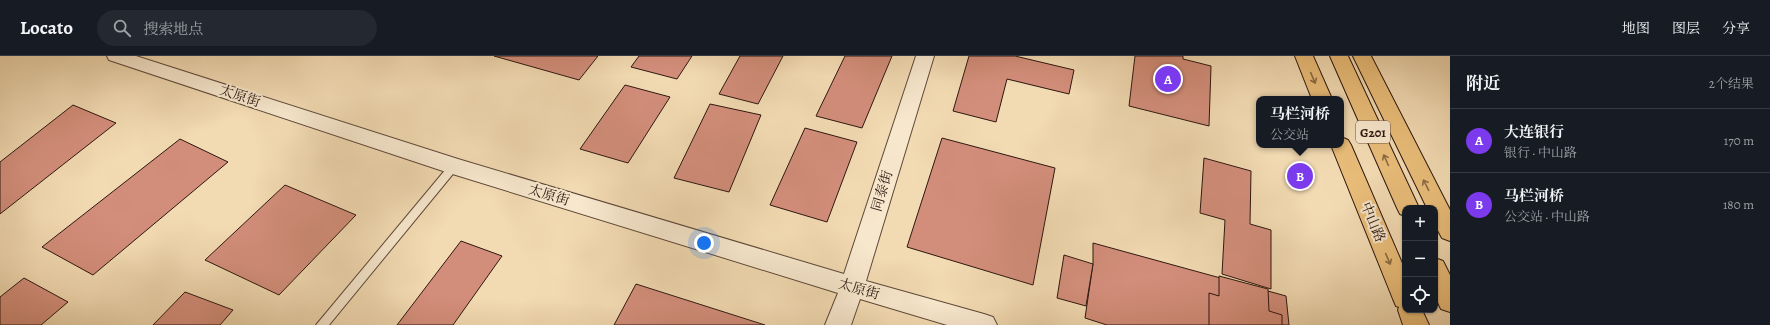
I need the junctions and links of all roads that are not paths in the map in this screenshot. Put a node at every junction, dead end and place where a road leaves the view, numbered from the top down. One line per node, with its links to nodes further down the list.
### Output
1 (116, 56): 8 (street, 太原街)
2 (925, 56): 12 (street, 同泰街)
3 (1304, 56): 6 (main road, one-way to 6)
4 (1339, 56): 9 (main road, G201, one-way to 4)
5 (1362, 56): 10 (main road, one-way to 5)
6 (1321, 96)
7 (1342, 148): 13 (main road, 中山路 / G201, one-way to 13)
8 (454, 166): 12 (street, 太原街); 16 (lane)
9 (1407, 205)
10 (1450, 232)
11 (1438, 275): 14 (main road)
12 (852, 287): 17 (street, 同泰街); 18 (street, 太原街)
13 (1402, 292)
14 (1450, 302)
15 (1411, 313): 19 (main road)
16 (322, 325)
17 (838, 325)
18 (984, 325)
19 (1416, 325)

